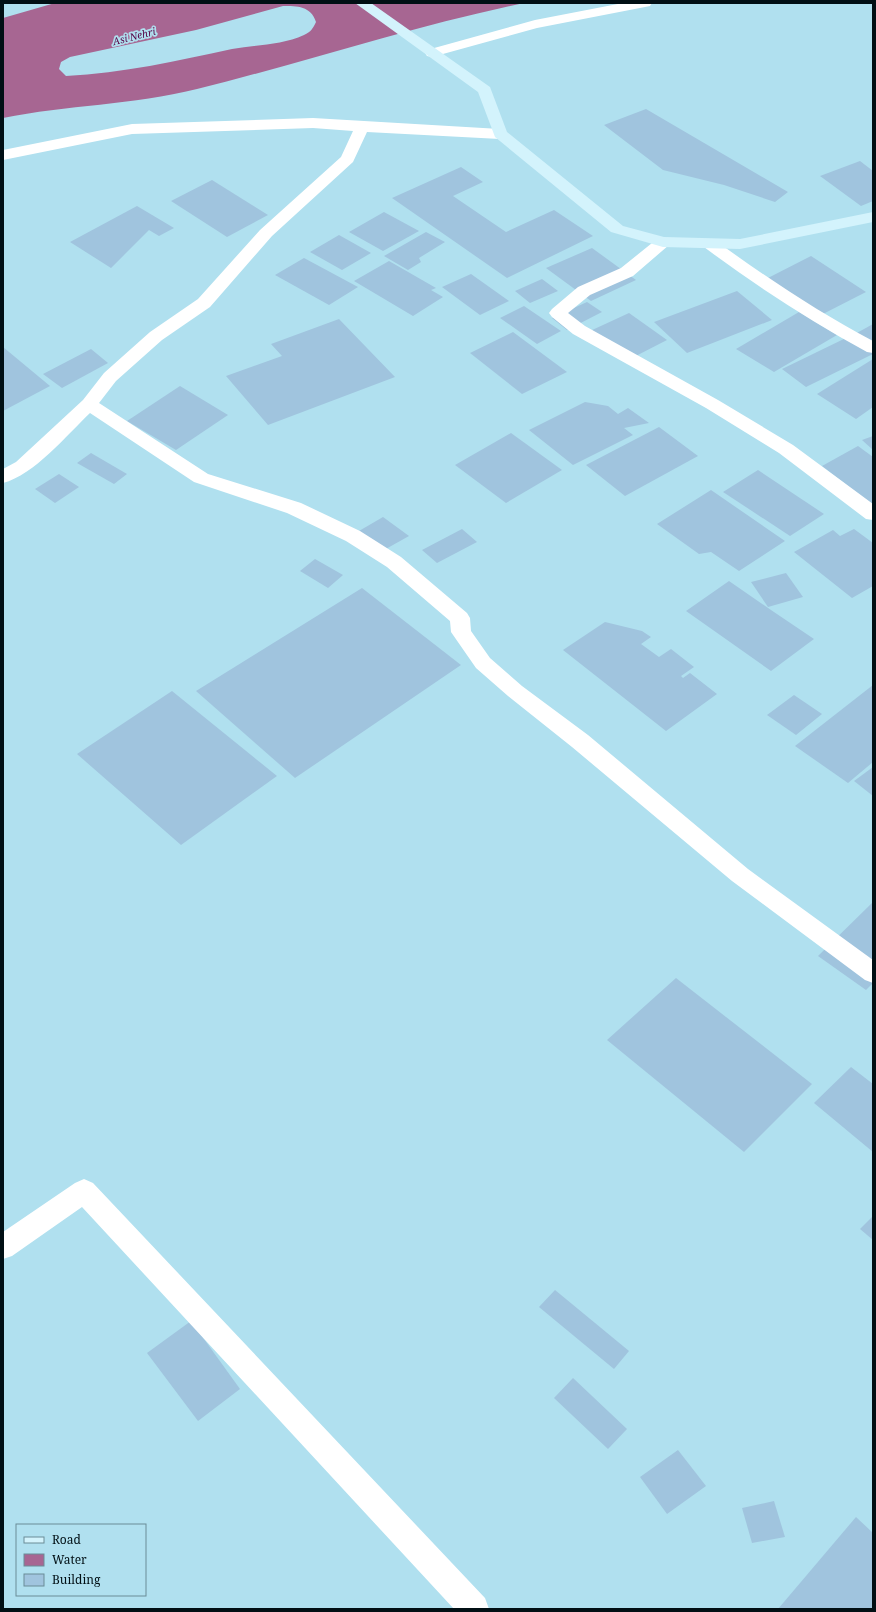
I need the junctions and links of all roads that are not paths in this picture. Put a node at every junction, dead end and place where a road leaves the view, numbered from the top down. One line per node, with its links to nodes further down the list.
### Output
1 (362, 3): 3 (main road)
2 (645, 3): 3 (street)
3 (432, 53): 5 (main road)
4 (362, 127): 5 (street); 6 (street); 11 (street)
5 (500, 134): 8 (main road)
6 (3, 155)
7 (873, 217): 9 (main road)
8 (663, 242): 9 (main road); 13 (street)
9 (710, 244): 10 (street)
10 (873, 348)
11 (89, 404): 12 (street); 14 (street)
12 (3, 477)
13 (873, 514)
14 (873, 973)
15 (3, 1247): 16 (street)
16 (474, 1609)

